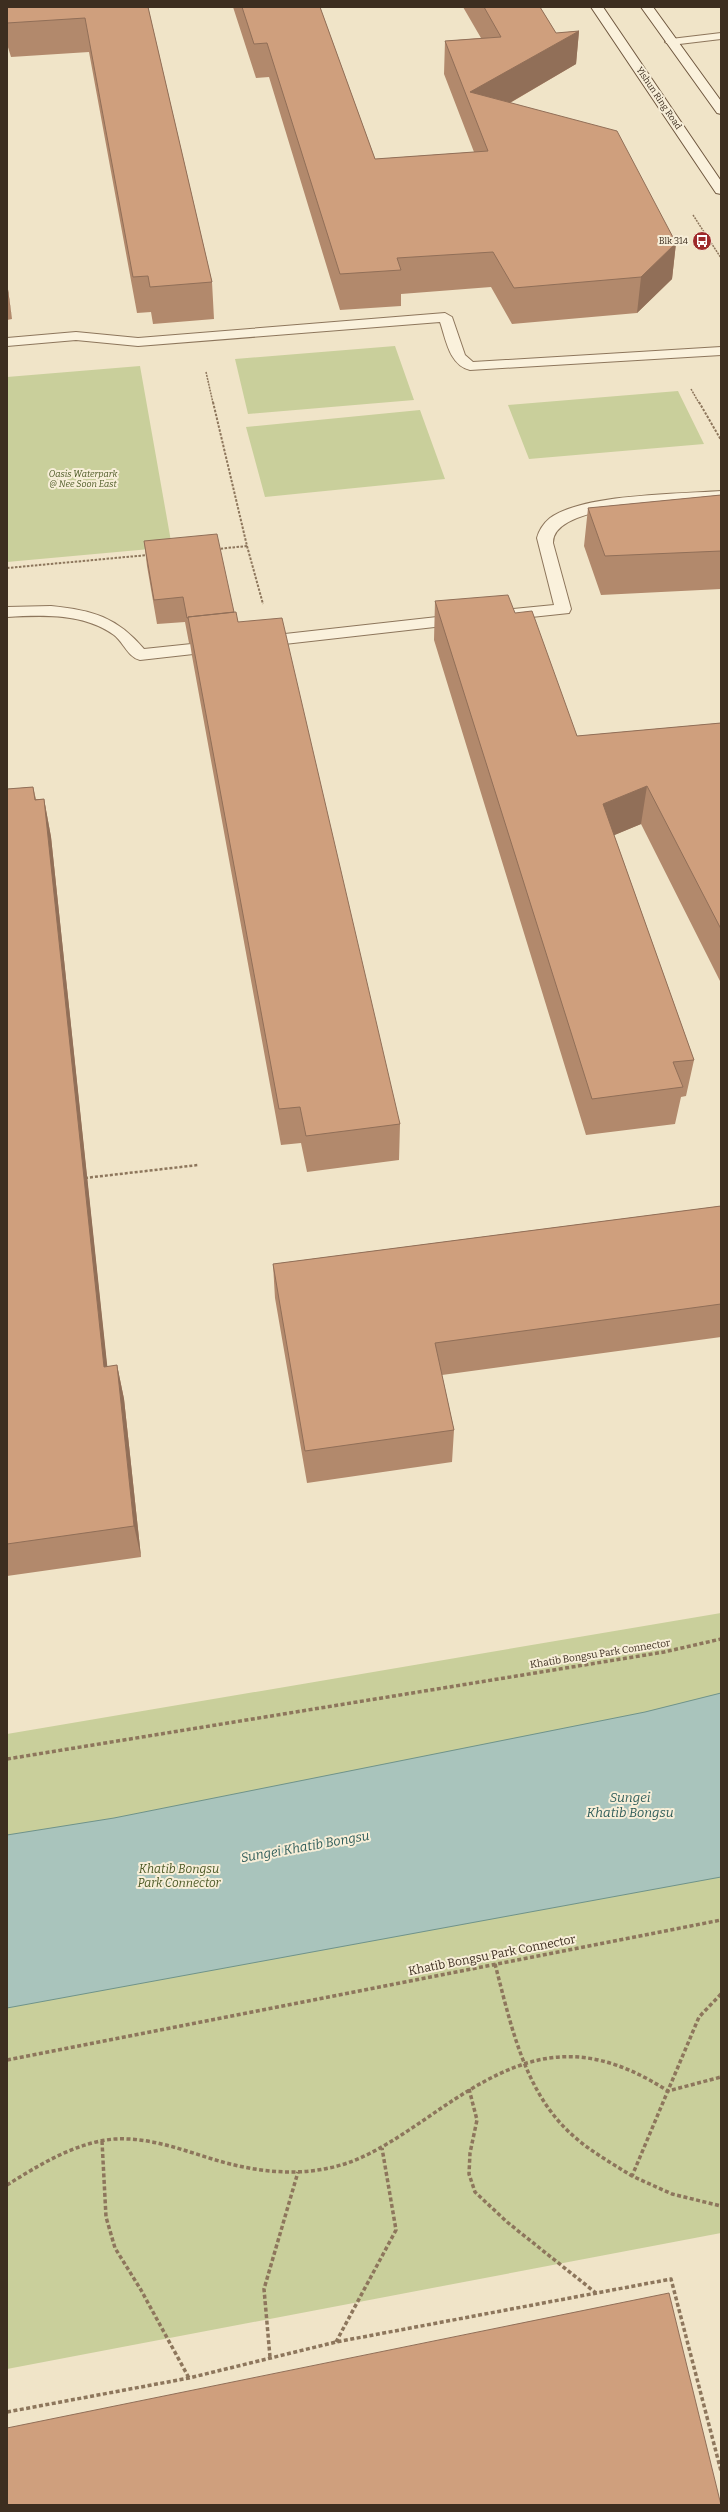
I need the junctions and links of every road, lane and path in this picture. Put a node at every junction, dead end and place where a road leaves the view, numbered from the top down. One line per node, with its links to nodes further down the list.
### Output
1 (597, 7): 6 (main road, Yishun Ring Road)
2 (647, 7): 4 (main road)
3 (721, 36): 4 (main road)
4 (671, 42): 5 (main road)
5 (721, 110)
6 (721, 190)
7 (197, 338): 8 (main road); 9 (main road); 13 (path)
8 (7, 342)
9 (721, 351)
10 (689, 387): 11 (path)
11 (721, 440)
12 (721, 496): 18 (main road)
13 (247, 546): 14 (path); 18 (path)
14 (216, 549)
15 (154, 555): 16 (path)
16 (7, 568)
17 (7, 612): 18 (main road)
18 (273, 640)
19 (198, 1165): 20 (path)
20 (84, 1179)
21 (721, 1639): 22 (path, Khatib Bongsu Park Connector)
22 (7, 1759)
23 (721, 1920): 24 (path, Khatib Bongsu Park Connector)
24 (495, 1964): 26 (path, Khatib Bongsu Park Connector); 27 (path)
25 (721, 1994): 30 (path)
26 (7, 2060)
27 (523, 2061): 29 (path); 30 (path); 34 (path)
28 (721, 2077): 30 (path)
29 (469, 2089): 32 (path); 37 (path)
30 (668, 2091): 34 (path)
31 (102, 2141): 33 (path); 35 (path); 40 (path)
32 (382, 2148): 33 (path); 38 (path)
33 (298, 2172): 39 (path)
34 (632, 2176): 36 (path)
35 (7, 2185)
36 (721, 2206)
37 (596, 2294): 38 (path); 42 (path)
38 (336, 2342): 39 (path)
39 (270, 2357): 40 (path)
40 (189, 2378): 41 (path)
41 (7, 2412)
42 (721, 2471)

